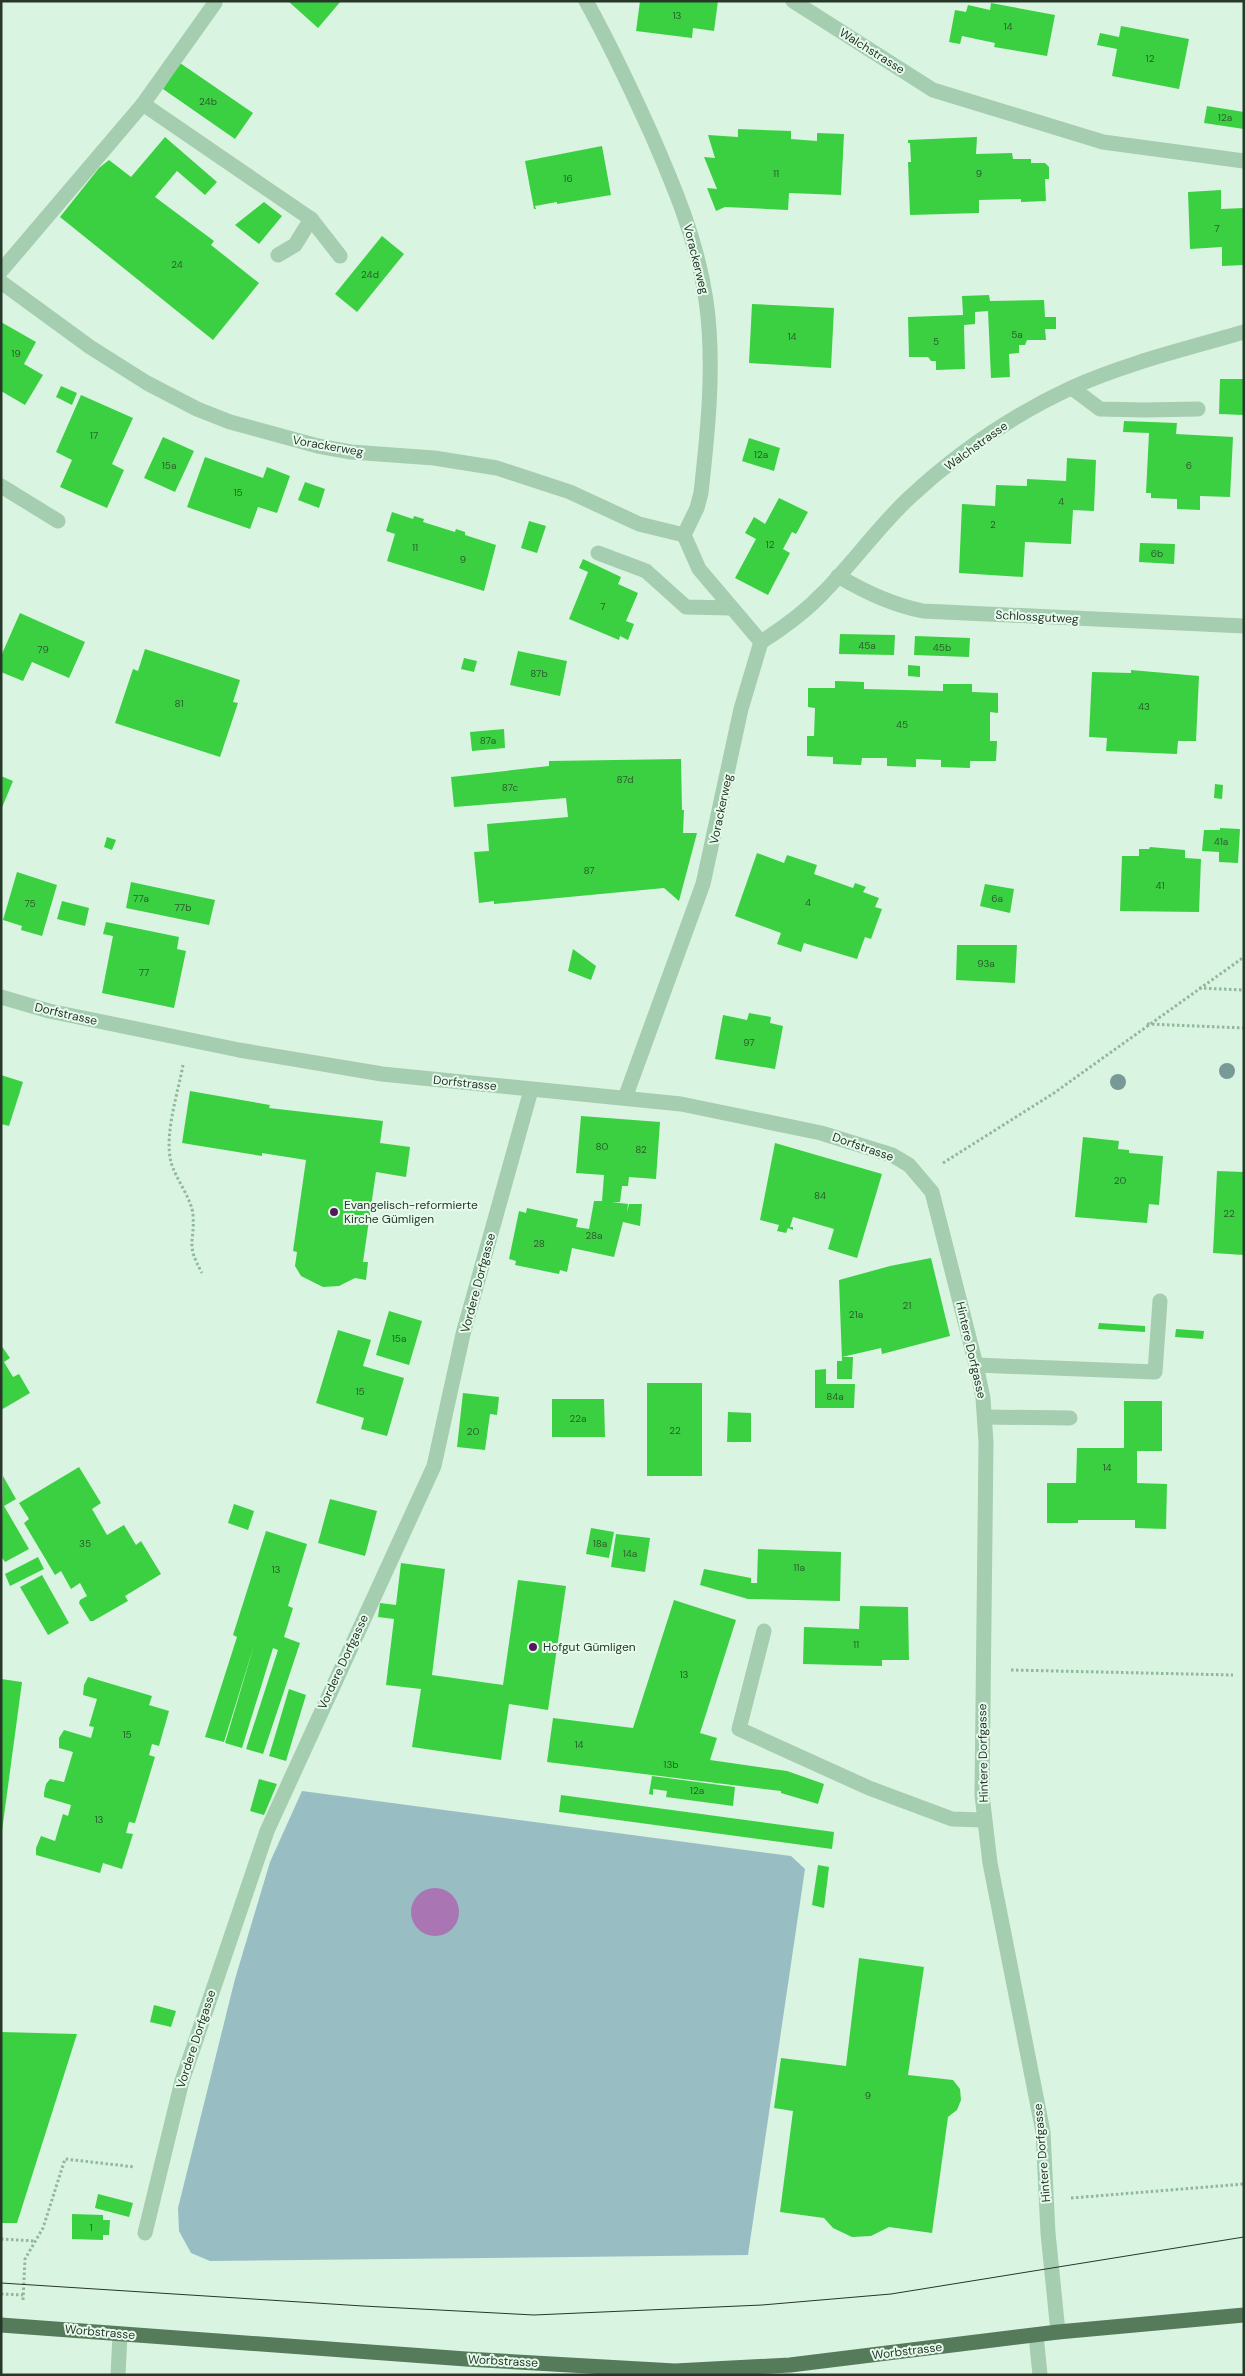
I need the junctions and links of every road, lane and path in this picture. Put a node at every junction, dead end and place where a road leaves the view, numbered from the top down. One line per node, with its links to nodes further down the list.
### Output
1 (586, 1): 16 (street, Vorackerweg)
2 (793, 1): 5 (street, Walchstrasse)
3 (215, 3): 4 (street)
4 (143, 104): 6 (street); 9 (street)
5 (1244, 161)
6 (311, 219): 7 (street); 8 (street)
7 (278, 255)
8 (340, 256)
9 (1, 271)
10 (1, 282): 16 (street, Vorackerweg)
11 (1244, 332): 12 (street, Walchstrasse)
12 (1072, 388): 13 (street); 18 (street, Walchstrasse)
13 (1198, 409)
14 (1, 486): 15 (street)
15 (58, 522)
16 (684, 535): 19 (street)
17 (598, 552): 19 (street)
18 (838, 576): 20 (street, Schlossgutweg); 21 (street, Walchstrasse)
19 (730, 608): 21 (street)
20 (1244, 626)
21 (761, 642): 30 (street, Vorackerweg)
22 (1244, 957): 23 (path)
23 (1198, 988): 24 (path); 26 (path)
24 (1244, 990)
25 (1, 997): 28 (street, Dorfstrasse)
26 (1147, 1024): 27 (path); 31 (path)
27 (1244, 1028)
28 (188, 1039): 29 (street, Dorfstrasse); 32 (path)
29 (531, 1090): 30 (street, Dorfstrasse); 41 (street, Vordere Dorfgasse)
30 (625, 1098): 31 (street, Dorfstrasse)
31 (920, 1179): 34 (street, Hintere Dorfgasse)
32 (202, 1273)
33 (1160, 1301): 34 (street)
34 (976, 1365): 35 (street, Hintere Dorfgasse)
35 (985, 1417): 36 (street); 38 (street, Hintere Dorfgasse)
36 (1070, 1418)
37 (764, 1631): 40 (street)
38 (983, 1669): 39 (path); 40 (street, Hintere Dorfgasse)
39 (1233, 1675)
40 (984, 1820): 43 (street, Hintere Dorfgasse)
41 (160, 2169): 44 (street, Vordere Dorfgasse); 46 (path)
42 (1244, 2184): 43 (path)
43 (1046, 2198): 52 (street, Hintere Dorfgasse)
44 (145, 2233)
45 (1, 2239): 46 (path)
46 (35, 2241): 48 (path)
47 (1, 2294): 48 (path)
48 (23, 2295): 49 (path)
49 (22, 2307)
50 (1244, 2315): 52 (main road, Worbstrasse)
51 (1, 2325): 53 (main road, Worbstrasse)
52 (1058, 2332): 54 (main road, Worbstrasse)
53 (120, 2335): 54 (main road, Worbstrasse); 55 (street)
54 (1036, 2335): 56 (street)
55 (118, 2375)
56 (1040, 2375)

